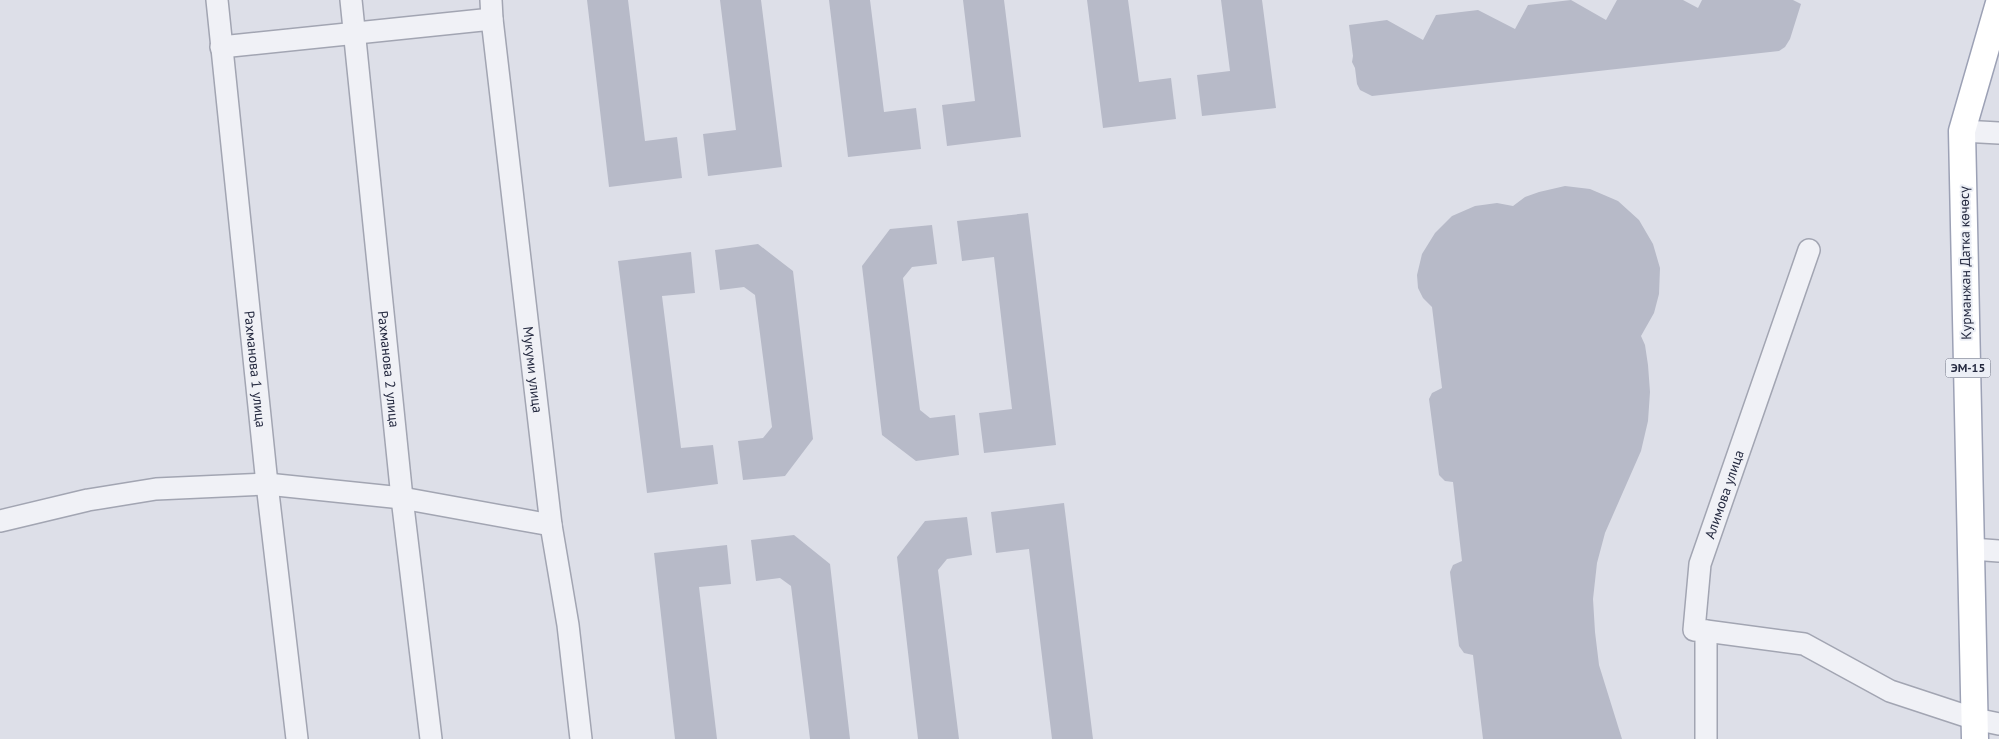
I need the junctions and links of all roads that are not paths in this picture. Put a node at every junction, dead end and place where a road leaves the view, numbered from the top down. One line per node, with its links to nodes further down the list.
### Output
1 (217, 0): 6 (street, Рахманова 1 улица)
2 (351, 0): 5 (street, Рахманова 2 улица)
3 (1999, 3): 7 (main road, Курманжан Датка көчөсү / ЭМ-15)
4 (492, 9): 5 (street); 13 (street, Мукуми улица)
5 (355, 34): 6 (street); 11 (street, Рахманова 2 улица)
6 (221, 47): 10 (street, Рахманова 1 улица)
7 (1962, 131): 8 (street); 14 (main road, Курманжан Датка көчөсү / ЭМ-15)
8 (1999, 133)
9 (1808, 250): 16 (street, Алимова улица)
10 (266, 484): 11 (street); 12 (street); 18 (street, Рахманова 1 улица)
11 (402, 498): 13 (street); 19 (street, Рахманова 2 улица)
12 (0, 521)
13 (551, 524): 20 (street, Мукуми улица)
14 (1972, 549): 15 (street); 17 (main road, Курманжан Датка көчөсү / ЭМ-15)
15 (1999, 551)
16 (1706, 631): 17 (street); 21 (street)
17 (1983, 727)
18 (296, 739)
19 (431, 739)
20 (581, 739)
21 (1706, 739)

